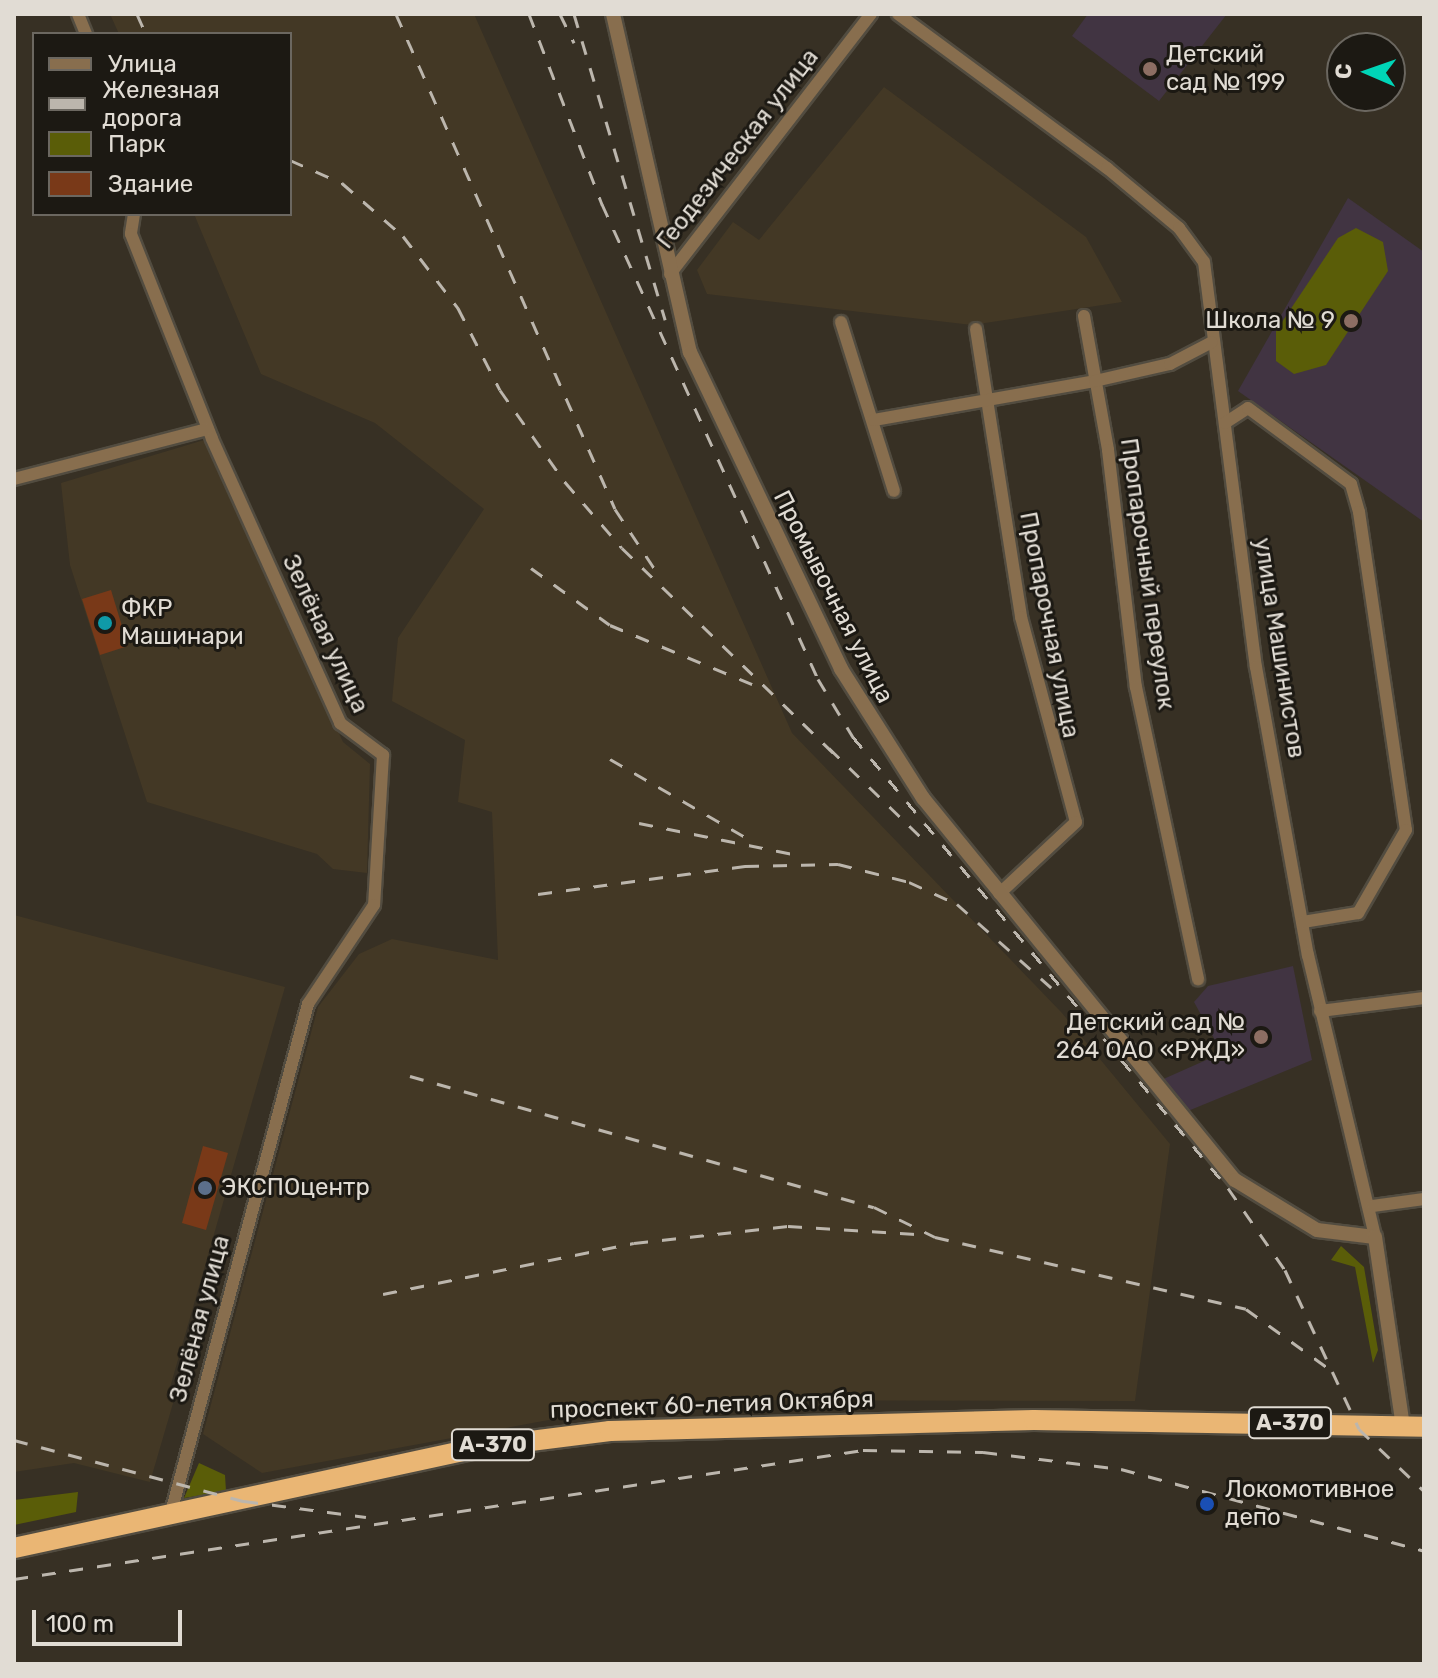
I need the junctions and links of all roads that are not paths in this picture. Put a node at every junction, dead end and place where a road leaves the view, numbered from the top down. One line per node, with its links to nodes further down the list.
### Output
1 (613, 14): 5 (street, Промывочная улица)
2 (871, 14): 5 (street, Геодезическая улица)
3 (898, 14): 9 (street, улица Машинистов)
4 (134, 216): 14 (street, Зелёная улица)
5 (670, 274): 17 (street, Промывочная улица)
6 (1084, 316): 10 (street, Пропарочный переулок)
7 (841, 322): 12 (street)
8 (976, 329): 11 (street, Пропарочная улица)
9 (1212, 342): 10 (street); 13 (street, улица Машинистов)
10 (1095, 381): 11 (street); 19 (street, Пропарочный переулок)
11 (987, 403): 12 (street); 17 (street, Пропарочная улица)
12 (874, 420): 16 (street)
13 (1225, 423): 18 (street, улица Машинистов); 18 (street)
14 (208, 429): 15 (street); 26 (street, Зелёная улица)
15 (14, 479)
16 (894, 491)
17 (999, 894): 24 (street, Промывочная улица)
18 (1303, 922): 21 (street, улица Машинистов)
19 (1198, 979)
20 (1424, 998): 21 (street)
21 (1320, 1011): 23 (street, улица Машинистов)
22 (1424, 1199): 23 (street)
23 (1373, 1206): 24 (street, улица Машинистов)
24 (1375, 1237): 25 (street, улица Машинистов)
25 (1414, 1427): 26 (highway, проспект 60-летия Октября / А-370)
26 (169, 1519): 27 (highway, проспект 60-летия Октября / А-370)
27 (14, 1548)

